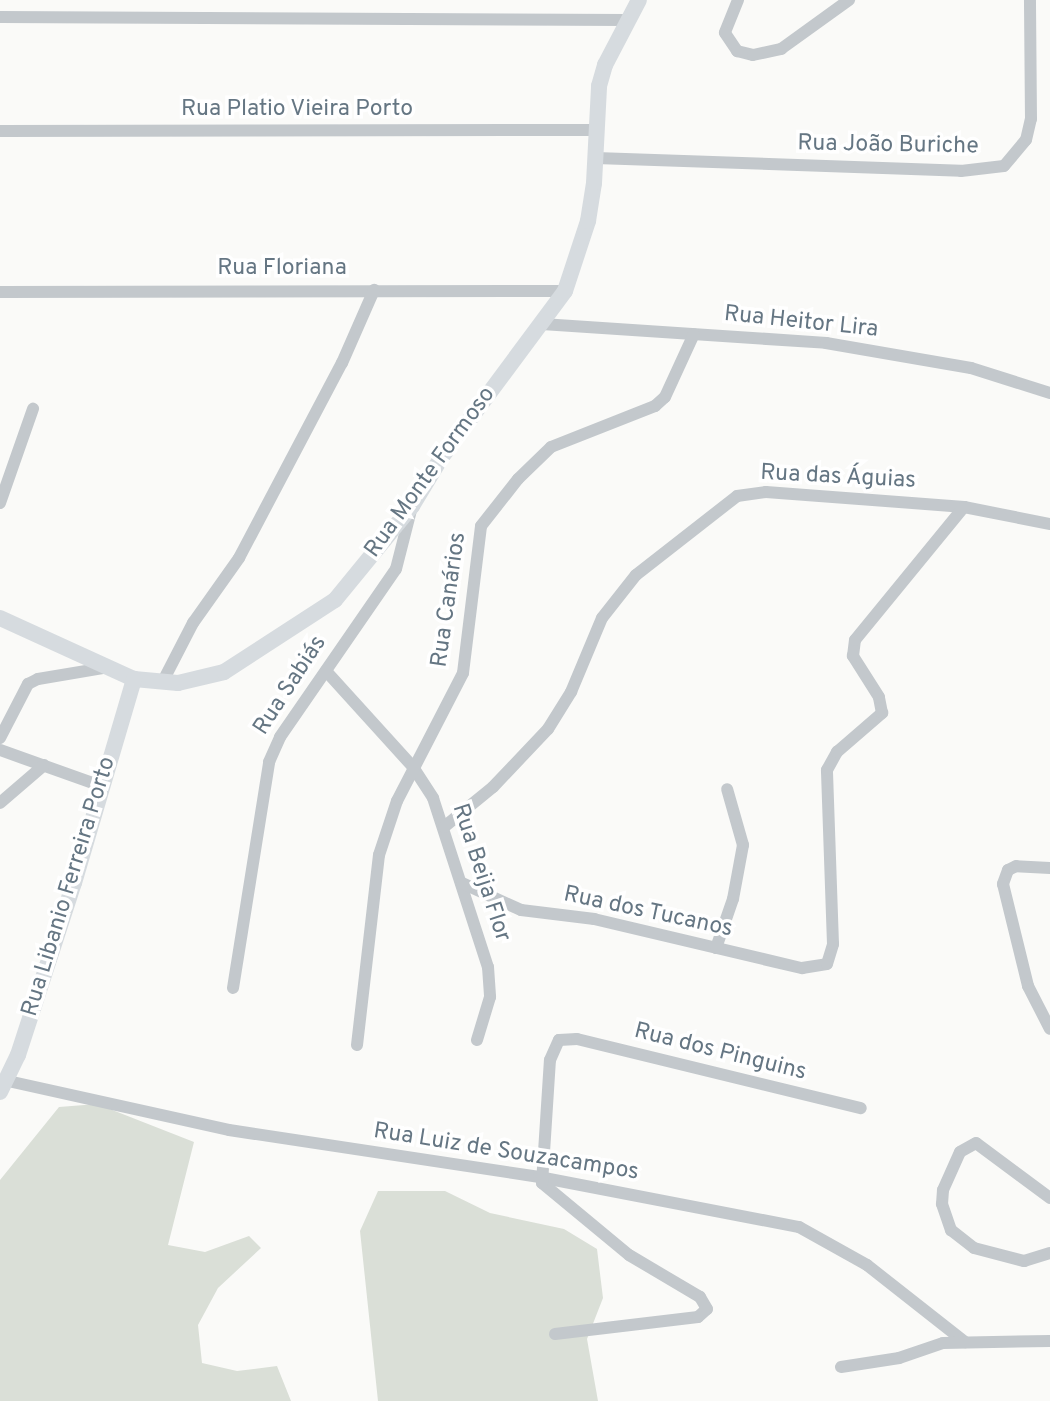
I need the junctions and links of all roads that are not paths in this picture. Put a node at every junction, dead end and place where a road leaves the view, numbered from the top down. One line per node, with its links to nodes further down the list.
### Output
1 (639, 0): 6 (street, Rua Monte Formoso)
2 (738, 0): 3 (street)
3 (849, 0)
4 (1030, 0): 9 (street, Rua João Buriche)
5 (0, 17): 6 (street)
6 (627, 20): 8 (street, Rua Monte Formoso)
7 (0, 131): 8 (street, Rua Platio Vieira Porto)
8 (594, 131): 9 (street, Rua Monte Formoso)
9 (596, 158): 11 (street, Rua Monte Formoso)
10 (374, 290): 11 (street, Rua Floriana); 12 (street, Rua Floriana); 25 (street)
11 (565, 291): 13 (street, Rua Monte Formoso)
12 (0, 292)
13 (542, 324): 14 (street, Rua Heitor Lira); 18 (street, Rua Monte Formoso)
14 (694, 334): 15 (street, Rua Heitor Lira); 29 (street, Rua Canários)
15 (1050, 393)
16 (33, 409): 17 (street)
17 (0, 503)
18 (412, 506): 23 (street, Rua Sabiás); 25 (street, Rua Monte Formoso)
19 (964, 507): 20 (street, Rua das Águias); 33 (street, Rua das Águias); 36 (street, Rua dos Tucanos)
20 (1050, 524)
21 (0, 618): 22 (street, Rua Monte Formoso)
22 (110, 667): 24 (street, Rua Monte Formoso); 26 (street)
23 (326, 671): 29 (street, Rua Beija Flor); 37 (street, Rua Sabiás)
24 (134, 679): 25 (street, Rua Monte Formoso); 30 (street, Rua Libanio Ferreira Porto)
25 (162, 683)
26 (0, 738)
27 (0, 750): 28 (street)
28 (44, 765): 30 (street); 32 (street)
29 (413, 767): 33 (street, Rua Beija Flor); 40 (street, Rua Canários)
30 (101, 786): 41 (street, Rua Libanio Ferreira Porto)
31 (727, 789): 36 (street)
32 (0, 803)
33 (444, 827): 35 (street, Rua Beija Flor)
34 (1050, 868): 38 (street)
35 (462, 883): 36 (street, Rua dos Tucanos); 39 (street, Rua Beija Flor)
36 (716, 948)
37 (233, 988)
38 (1050, 1029)
39 (477, 1040)
40 (357, 1045)
41 (4, 1087): 43 (street, Rua Luiz de Souzacampos)
42 (860, 1108): 43 (street, Rua dos Pinguins)
43 (539, 1177): 46 (street); 47 (street, Rua Luiz de Souzacampos)
44 (1050, 1198): 45 (street)
45 (1050, 1253)
46 (555, 1334)
47 (965, 1342): 48 (street); 49 (street)
48 (1050, 1342)
49 (841, 1367)

